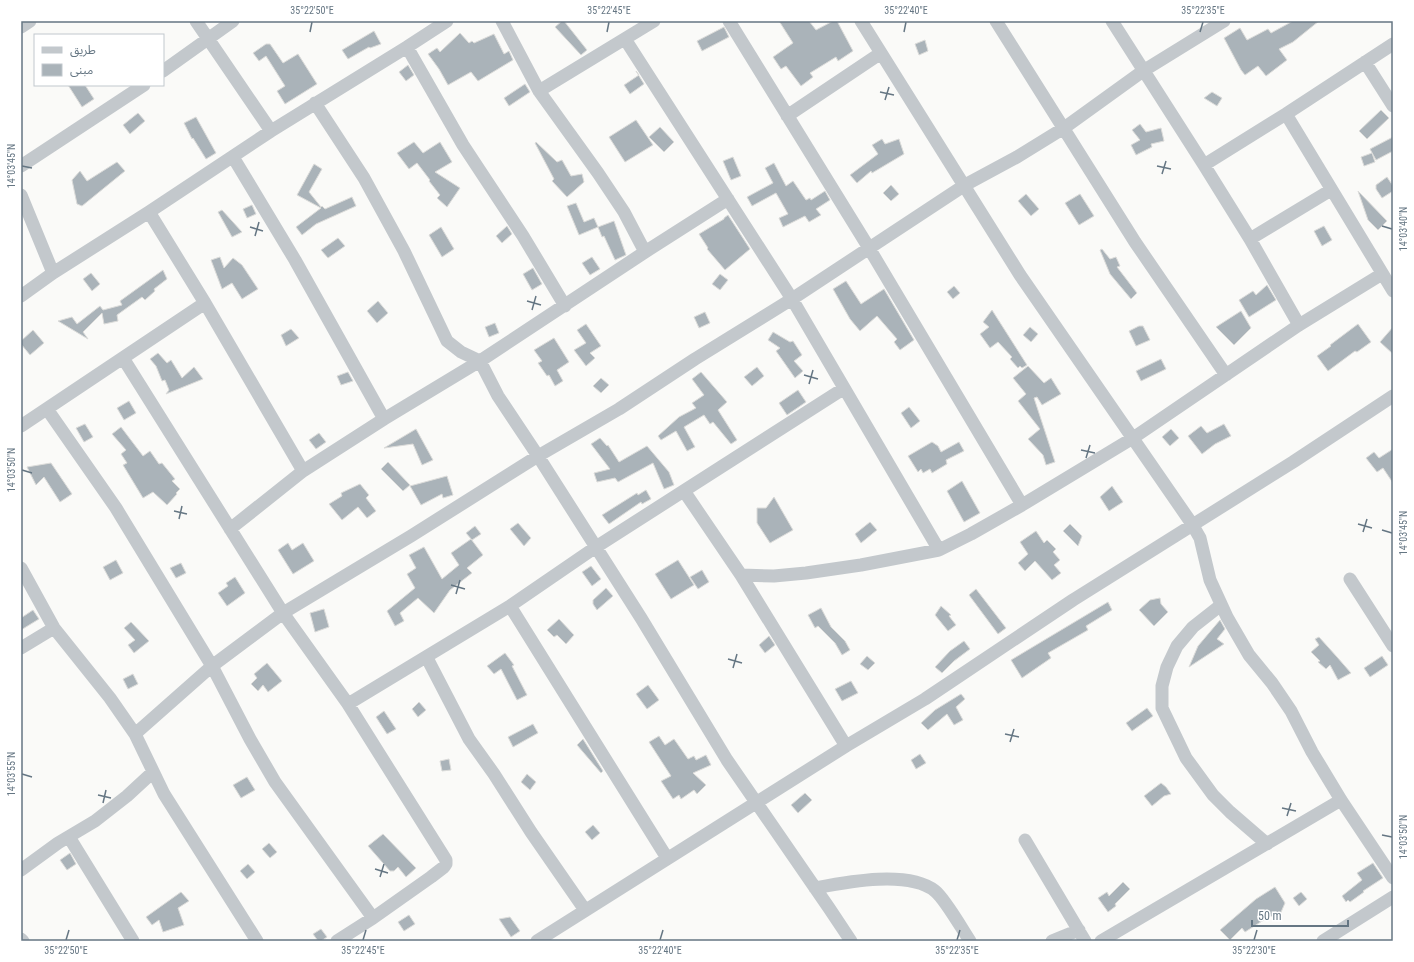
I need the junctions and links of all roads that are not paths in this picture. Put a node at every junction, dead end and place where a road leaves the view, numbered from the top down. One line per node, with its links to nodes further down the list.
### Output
1 (30, 21): 12 (street)
2 (196, 21): 13 (street)
3 (233, 21): 13 (street)
4 (447, 21): 16 (street)
5 (502, 21): 22 (street)
6 (654, 21): 14 (street)
7 (729, 21): 26 (street)
8 (861, 21): 17 (street)
9 (996, 21): 27 (street)
10 (1112, 21): 20 (street)
11 (1224, 21): 20 (street)
12 (21, 27)
13 (208, 38): 19 (street); 28 (street)
14 (625, 39): 22 (street); 35 (street)
15 (1393, 44): 18 (street)
16 (407, 47): 23 (street); 46 (street)
17 (881, 53): 26 (street); 32 (street)
18 (1366, 62): 24 (street); 25 (street)
19 (164, 70)
20 (1143, 71): 27 (street); 30 (street)
21 (142, 86): 31 (street)
22 (539, 91): 39 (street)
23 (315, 104): 28 (street); 49 (street)
24 (1393, 106)
25 (1286, 114): 30 (street); 33 (street)
26 (787, 116): 38 (street)
27 (1064, 128): 32 (street); 50 (street)
28 (271, 131): 29 (street)
29 (233, 157): 36 (street); 54 (street)
30 (1204, 165): 37 (street)
31 (21, 166)
32 (964, 185): 38 (street); 56 (street)
33 (1332, 190): 37 (street); 41 (street)
34 (21, 195): 40 (street)
35 (728, 199): 39 (street); 44 (street)
36 (149, 212): 40 (street); 45 (street)
37 (1250, 239): 47 (street)
38 (868, 248): 44 (street); 60 (street)
39 (645, 252): 46 (street)
40 (53, 273): 43 (street)
41 (1382, 274): 42 (street); 47 (street)
42 (1393, 291)
43 (21, 296)
44 (792, 299): 51 (street); 57 (street)
45 (205, 303): 48 (street); 58 (street)
46 (564, 306): 49 (street)
47 (1299, 325): 50 (street)
48 (123, 358): 53 (street); 62 (street)
49 (480, 361): 54 (street); 57 (street)
50 (1226, 375): 56 (street)
51 (843, 389): 59 (street); 64 (street)
52 (1393, 396): 61 (street)
53 (47, 409): 55 (street); 75 (street)
54 (384, 419): 58 (street)
55 (21, 426)
56 (1133, 438): 60 (street); 61 (street)
57 (538, 456): 63 (street); 70 (street)
58 (303, 471): 62 (street)
59 (684, 491): 63 (street); 66 (street)
60 (1022, 505): 64 (street)
61 (1192, 524): 68 (street); 78 (street)
62 (230, 529): 70 (street)
63 (596, 547): 69 (street); 81 (street)
64 (939, 550): 66 (street)
65 (21, 568): 71 (street)
66 (741, 576): 78 (street)
67 (1350, 579): 72 (street)
68 (1221, 605): 80 (street); 84 (street)
69 (510, 606): 74 (street); 85 (street)
70 (283, 613): 75 (street); 76 (street)
71 (54, 628): 73 (street); 77 (street)
72 (1393, 646)
73 (21, 648)
74 (427, 658): 76 (street); 90 (street)
75 (212, 666): 77 (street); 91 (street)
76 (348, 704): 91 (street)
77 (135, 734): 79 (street)
78 (846, 746): 81 (street)
79 (153, 772): 82 (street); 94 (street)
80 (1341, 800): 84 (street); 87 (street)
81 (756, 803): 85 (street); 88 (street)
82 (69, 837): 86 (street); 93 (street)
83 (1026, 840): 92 (street)
84 (1267, 844): 100 (street)
85 (667, 858): 90 (street)
86 (21, 870)
87 (1393, 878)
88 (815, 888): 97 (street); 98 (street)
89 (1393, 897): 101 (street)
90 (585, 910): 96 (street)
91 (373, 918): 95 (street)
92 (1082, 936): 99 (street)
93 (133, 941)
94 (257, 941)
95 (337, 941)
96 (537, 941)
97 (851, 941)
98 (970, 941)
99 (1052, 941)
100 (1101, 941)
101 (1323, 941)

